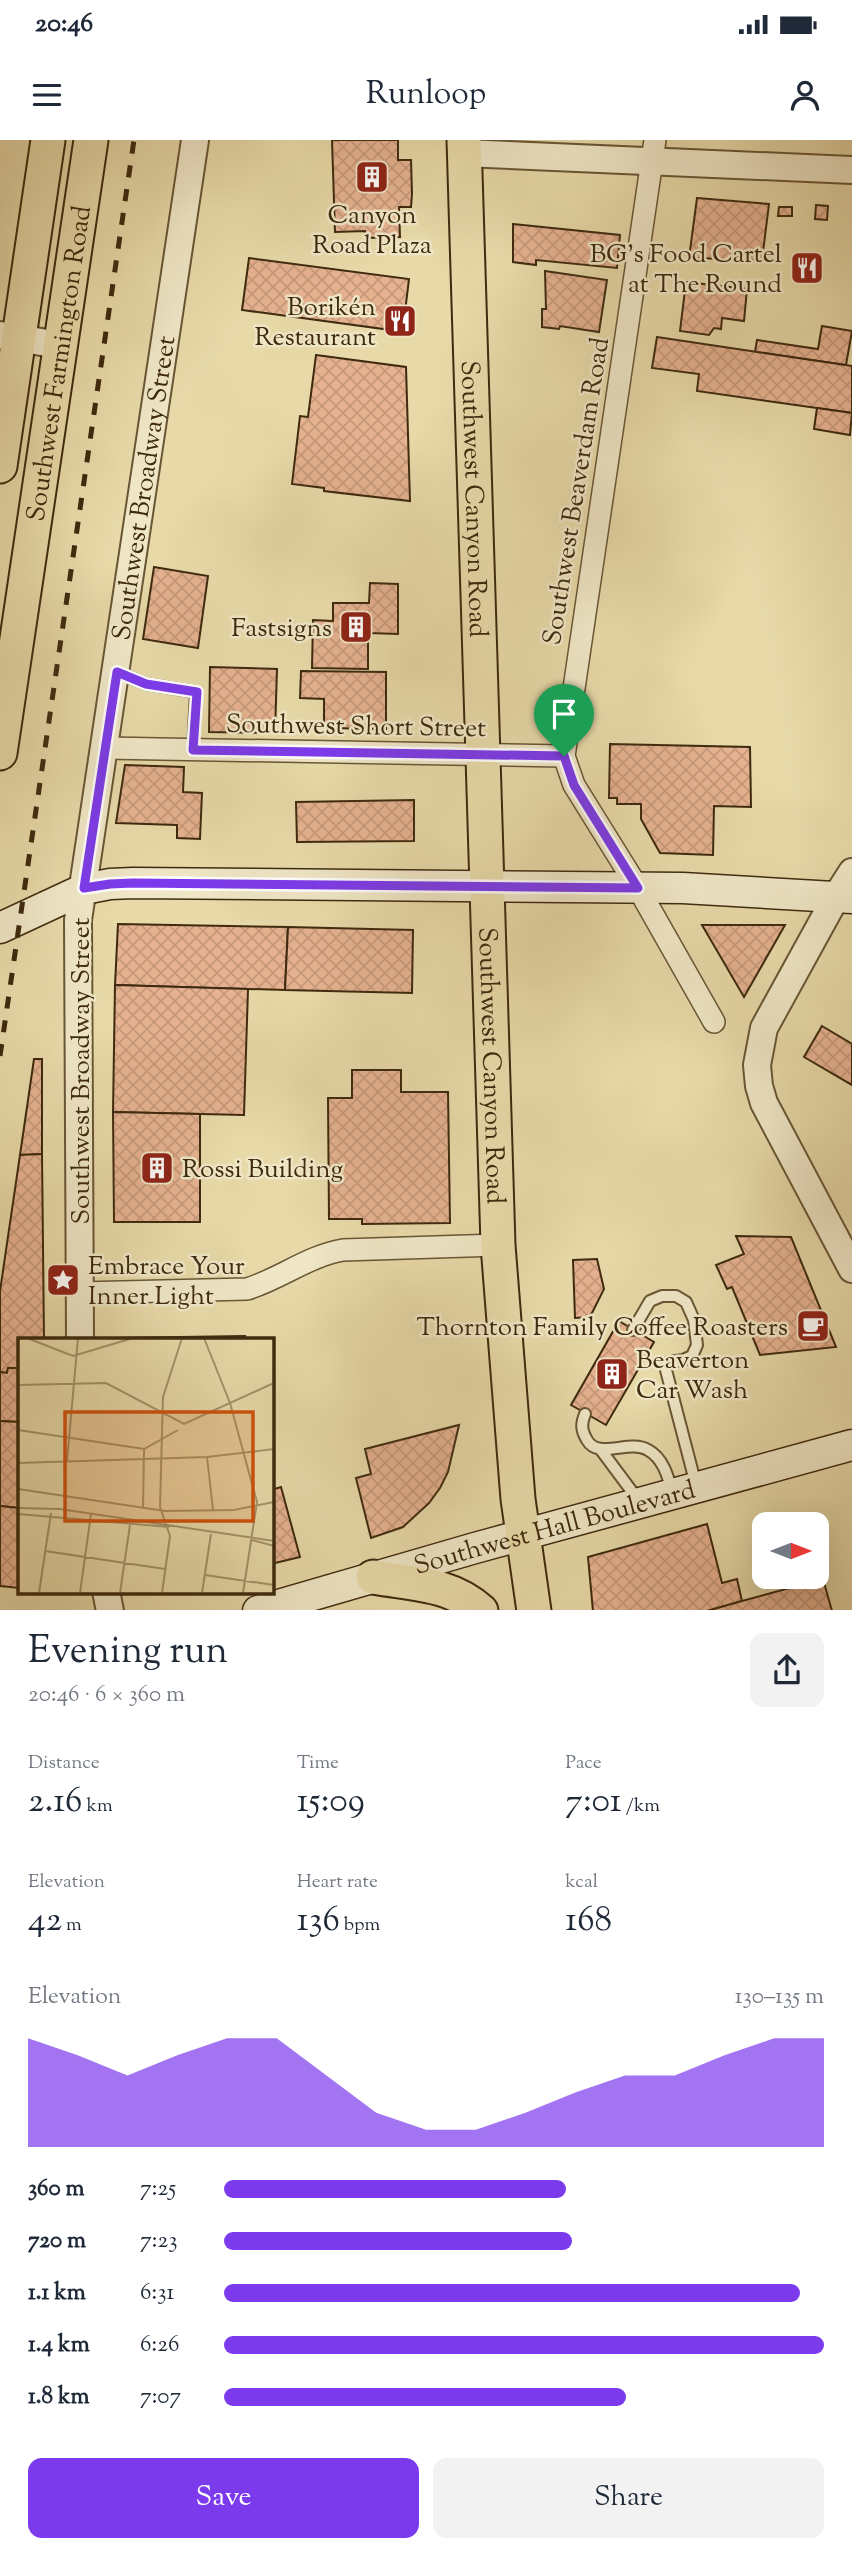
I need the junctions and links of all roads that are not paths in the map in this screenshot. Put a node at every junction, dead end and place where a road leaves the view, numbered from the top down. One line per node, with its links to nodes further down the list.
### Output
1 (48, 140): 7 (main road, Southwest Farmington Road)
2 (91, 140): 8 (main road, Southwest Farmington Road)
3 (195, 140): 10 (street, Southwest Broadway Street)
4 (464, 147): 5 (street); 14 (main road, Southwest Canyon Road)
5 (653, 151): 6 (street); 15 (street, Southwest Beaverdam Road)
6 (852, 170)
7 (10, 337): 8 (street); 9 (main road, Southwest Farmington Road)
8 (59, 345): 13 (main road, Southwest Farmington Road)
9 (0, 466)
10 (117, 672): 11 (street, Southwest Broadway Street); 12 (lane)
11 (105, 748): 12 (street, Southwest Short Street); 17 (street, Southwest Broadway Street)
12 (193, 750): 14 (street, Southwest Short Street)
13 (0, 753)
14 (482, 756): 15 (street, Southwest Short Street); 18 (main road, Southwest Canyon Road)
15 (564, 756): 19 (street, Southwest Beaverdam Road)
16 (852, 872): 20 (street)
17 (84, 888): 18 (main road); 21 (main road); 25 (street, Southwest Broadway Street)
18 (488, 888): 19 (main road); 23 (main road, Southwest Canyon Road)
19 (638, 888): 20 (main road); 22 (street, Southwest Beaverdam Road)
20 (844, 897): 24 (street)
21 (0, 929)
22 (714, 1022)
23 (498, 1245): 25 (street); 33 (main road, Southwest Canyon Road)
24 (852, 1269)
25 (80, 1293): 27 (street, Southwest Broadway Street)
26 (633, 1329): 31 (lane)
27 (80, 1338)
28 (585, 1414): 30 (lane)
29 (852, 1444): 31 (main road, Southwest Hall Boulevard)
30 (601, 1450): 31 (lane); 32 (lane)
31 (685, 1491): 32 (main road, Southwest Hall Boulevard)
32 (640, 1503): 33 (main road, Southwest Hall Boulevard)
33 (523, 1535): 34 (main road, Southwest Hall Boulevard); 37 (main road, Southwest Canyon Road)
34 (373, 1577): 35 (main road, Southwest Hall Boulevard); 36 (main road)
35 (261, 1610)
36 (480, 1610)
37 (534, 1610)

